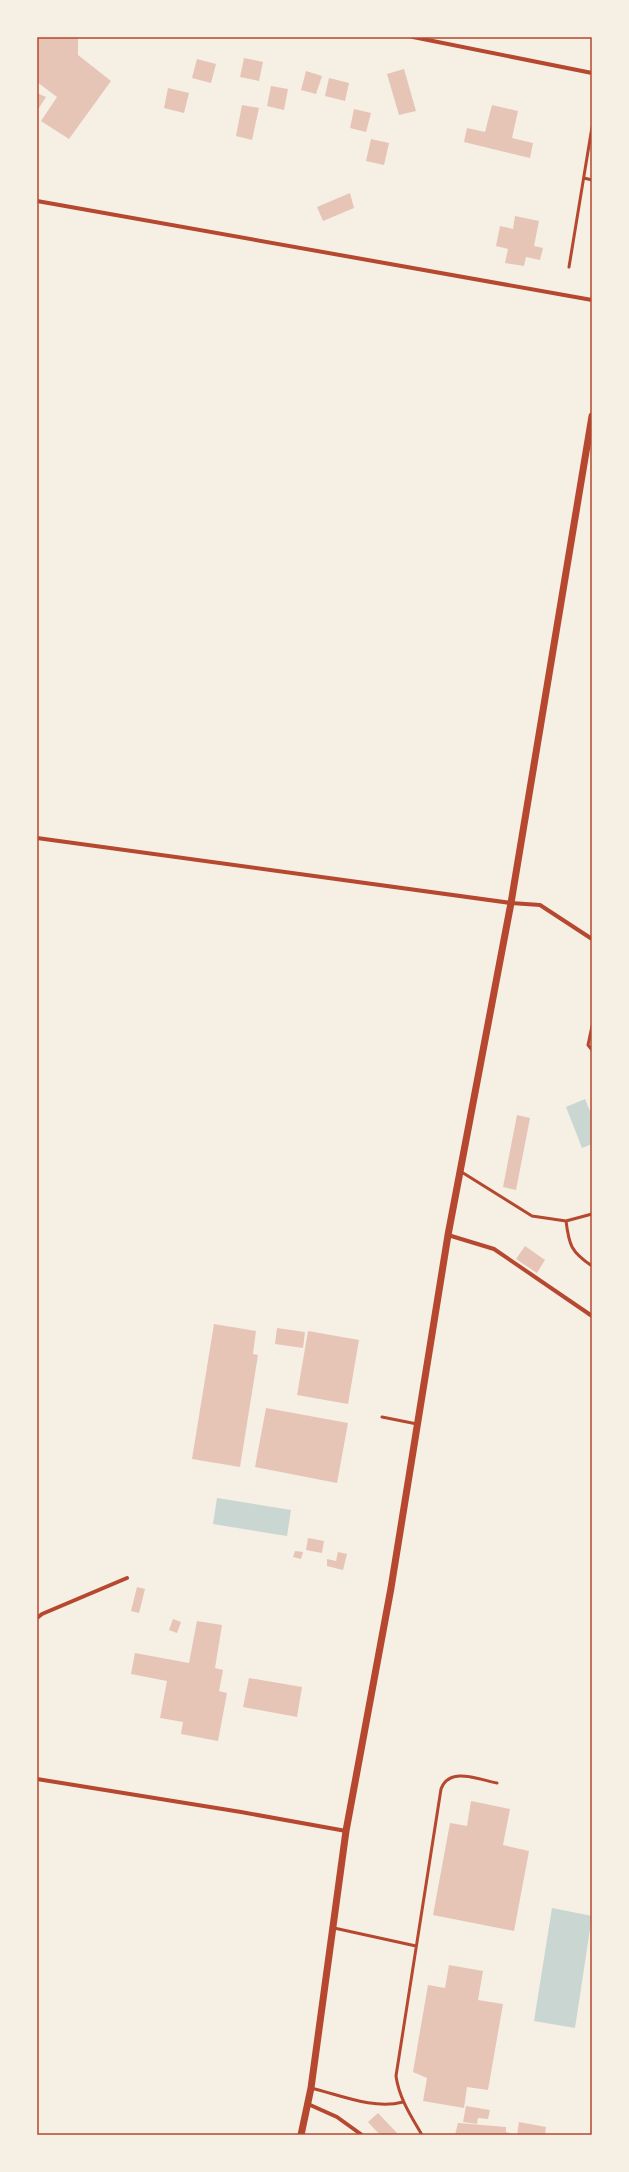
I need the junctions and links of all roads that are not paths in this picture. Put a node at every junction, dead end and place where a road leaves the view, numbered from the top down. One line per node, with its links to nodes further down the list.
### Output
1 (413, 37): 2 (street)
2 (592, 73)
3 (592, 127): 4 (lane)
4 (584, 178): 5 (lane); 7 (lane)
5 (592, 180)
6 (37, 201): 8 (street)
7 (569, 267)
8 (592, 300)
9 (592, 416): 11 (street)
10 (37, 838): 11 (street)
11 (511, 903): 12 (street); 15 (street)
12 (592, 939)
13 (592, 1026): 14 (lane)
14 (592, 1050)
15 (460, 1171): 17 (lane); 18 (street)
16 (592, 1214): 17 (lane)
17 (566, 1221): 19 (lane)
18 (448, 1235): 20 (street); 22 (street)
19 (592, 1266)
20 (592, 1316)
21 (382, 1417): 22 (lane)
22 (417, 1424): 27 (street)
23 (127, 1578): 24 (street)
24 (37, 1618)
25 (37, 1779): 27 (street)
26 (497, 1783): 29 (lane)
27 (346, 1831): 28 (street)
28 (332, 1927): 29 (lane); 30 (street)
29 (416, 1946): 31 (lane)
30 (311, 2088): 31 (lane); 32 (street)
31 (403, 2102): 35 (lane)
32 (308, 2104): 33 (street); 34 (street)
33 (301, 2135)
34 (362, 2135)
35 (422, 2135)

